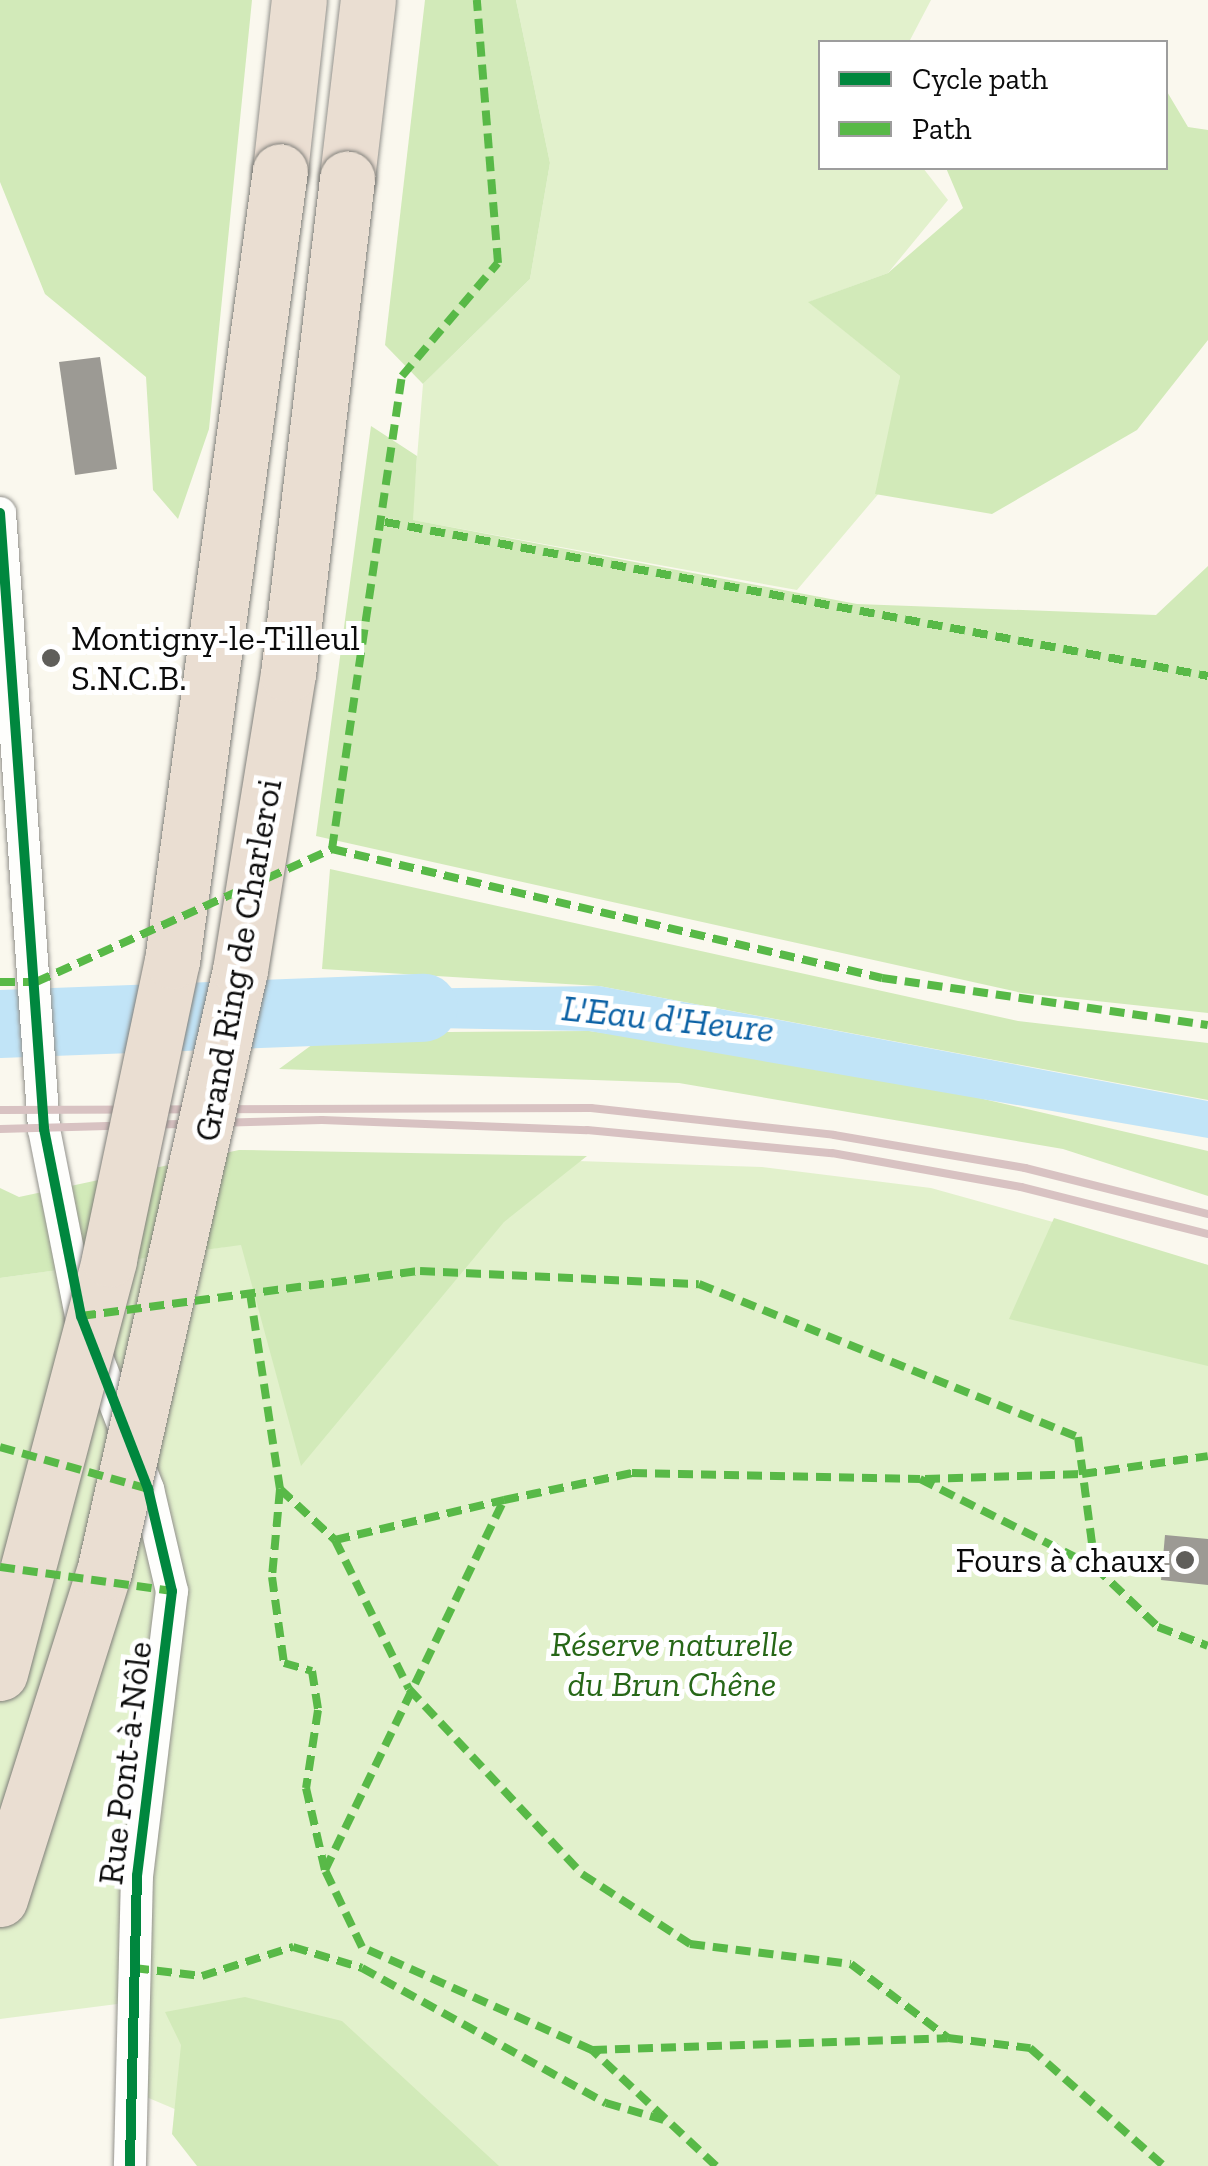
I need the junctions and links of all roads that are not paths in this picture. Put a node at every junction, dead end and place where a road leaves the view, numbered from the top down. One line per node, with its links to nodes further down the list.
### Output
1 (299, 0): 4 (highway, Grand Ring de Charleroi, bridge)
2 (368, 0): 5 (highway, Grand Ring de Charleroi, bridge)
3 (0, 513): 6 (street, Rue Pont-à-Nôle)
4 (0, 1673)
5 (0, 1898)
6 (130, 2166)

